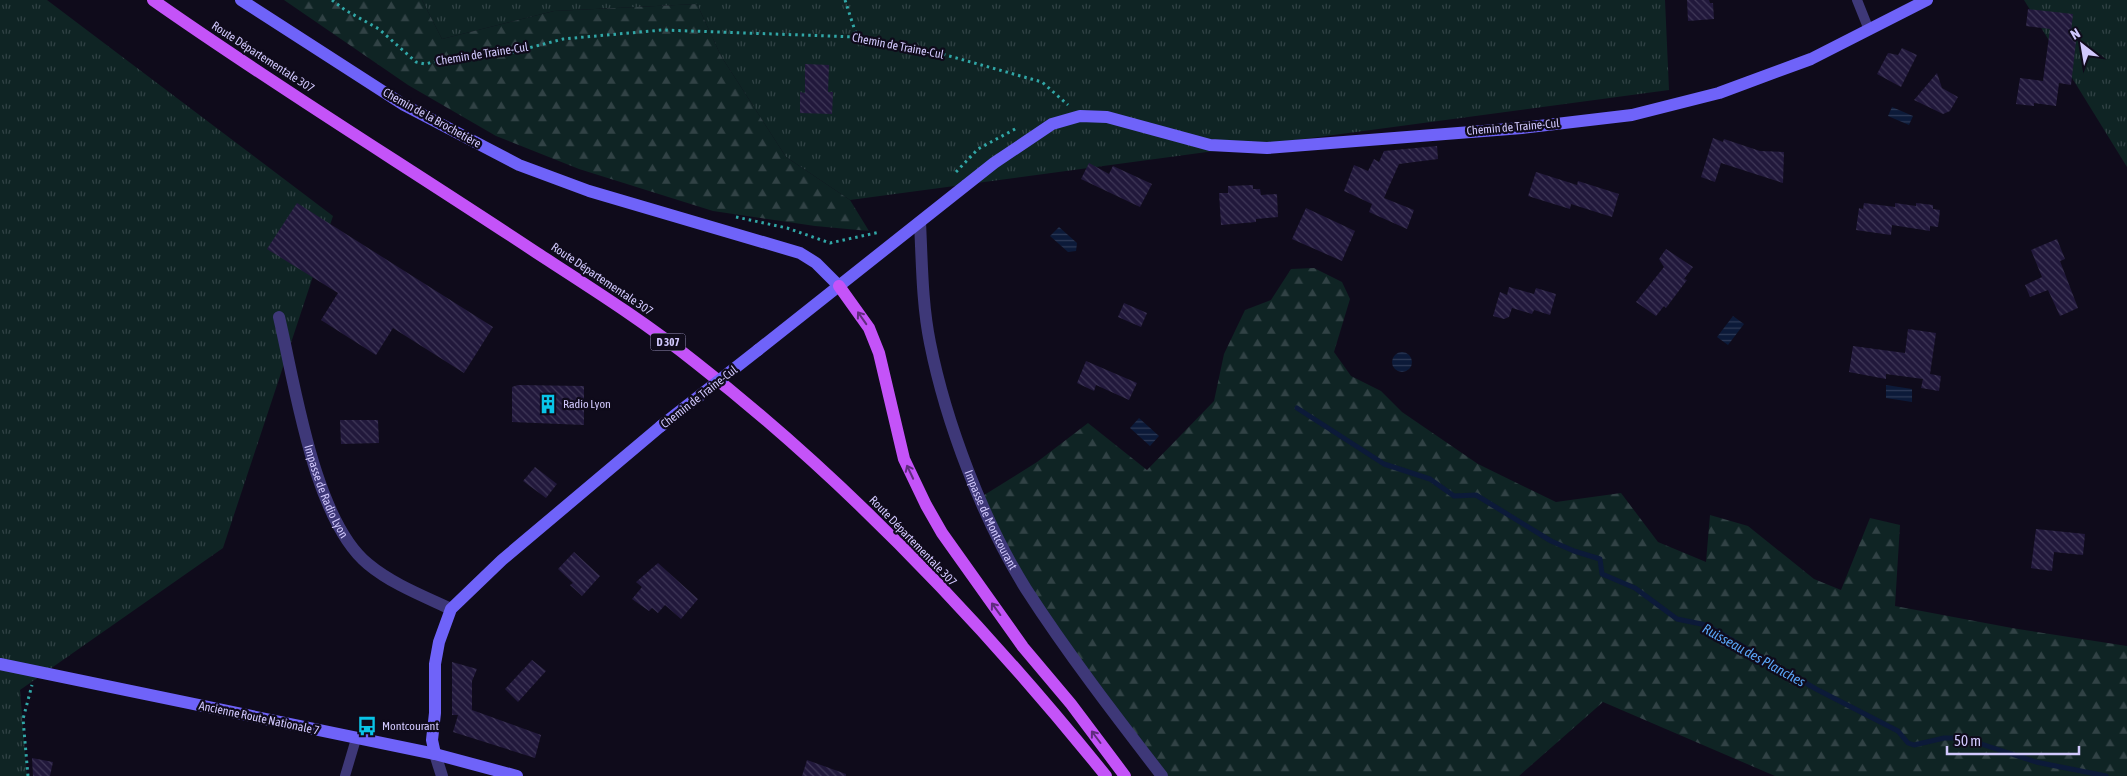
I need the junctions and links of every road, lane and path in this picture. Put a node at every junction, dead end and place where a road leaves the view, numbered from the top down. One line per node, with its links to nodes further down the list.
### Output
1 (153, 0): 26 (main road, Route Départementale 307 / D 307)
2 (241, 0): 15 (street, Chemin de la Brochetière)
3 (332, 0): 8 (path, Chemin de Traine-Cul)
4 (845, 0): 8 (path)
5 (1857, 0): 7 (lane)
6 (1927, 0): 7 (street, Chemin de Traine-Cul)
7 (1869, 30): 9 (street, Chemin de Traine-Cul)
8 (857, 37): 9 (path, Chemin de Traine-Cul)
9 (1080, 116): 13 (street, Chemin de Traine-Cul)
10 (1024, 123): 11 (path)
11 (952, 176)
12 (732, 216): 14 (path)
13 (920, 222): 15 (street, Chemin de Traine-Cul); 28 (street, Impasse de Montcourant)
14 (886, 228)
15 (839, 286): 17 (street, Chemin de Traine-Cul, bridge); 27 (main road, one-way to 15)
16 (279, 317): 17 (street, Impasse de Radio Lyon)
17 (451, 609): 21 (street, Chemin de Traine-Cul)
18 (0, 664): 19 (street, Ancienne Route Nationale 7)
19 (37, 672): 20 (street, Ancienne Route Nationale 7); 22 (path)
20 (356, 738): 21 (street, Ancienne Route Nationale 7); 23 (lane)
21 (435, 754): 24 (street); 25 (street, Ancienne Route Nationale 7)
22 (28, 776)
23 (345, 776)
24 (442, 776)
25 (518, 776)
26 (1106, 776)
27 (1126, 776)
28 (1162, 776)

